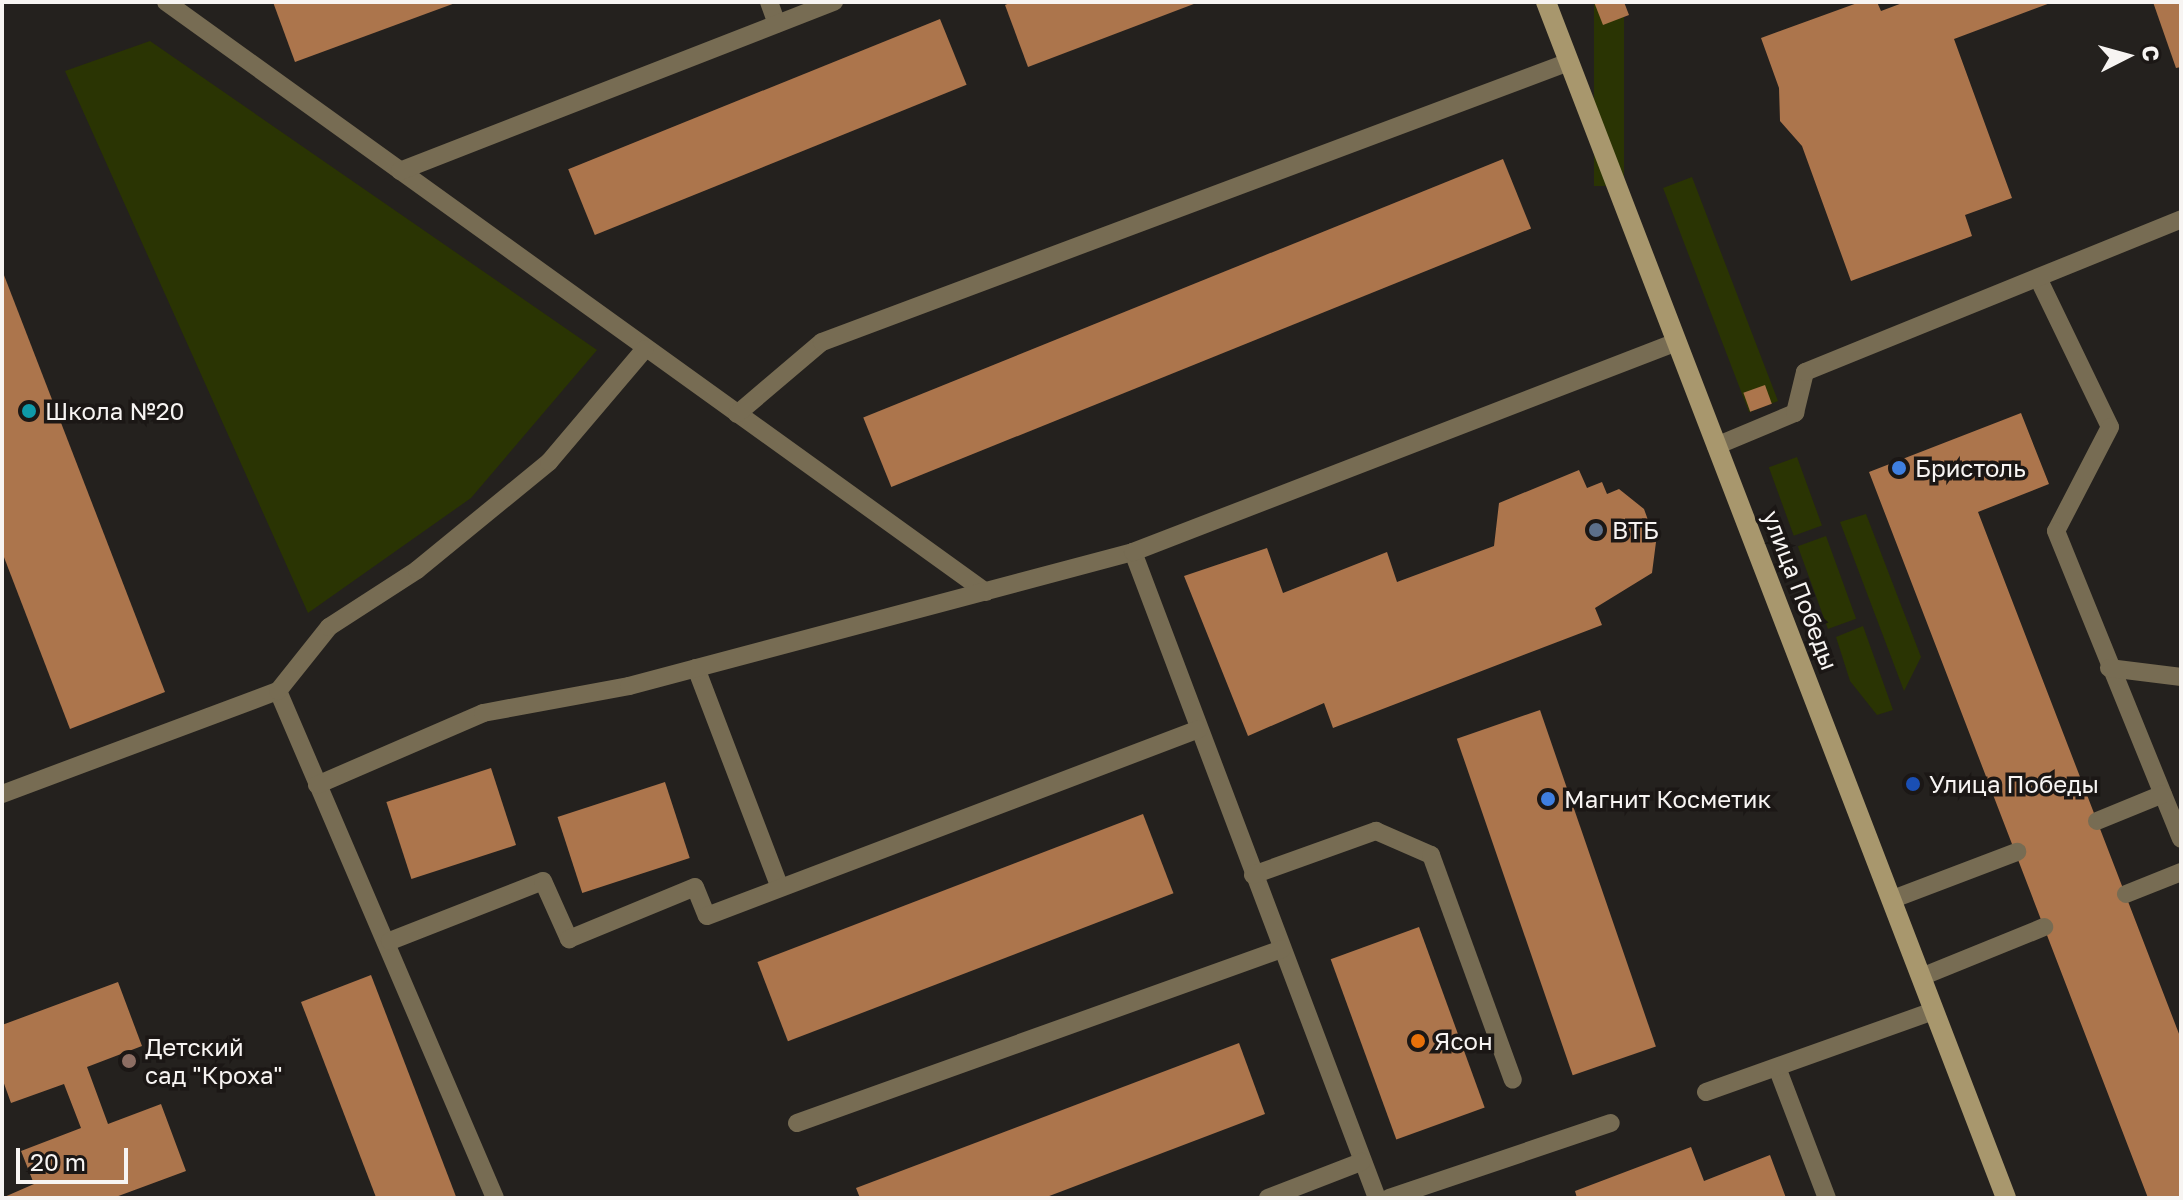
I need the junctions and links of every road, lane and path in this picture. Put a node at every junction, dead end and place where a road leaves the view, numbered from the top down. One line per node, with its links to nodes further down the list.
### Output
1 (166, 2): 7 (lane)
2 (769, 2): 5 (lane)
3 (834, 2): 5 (lane)
4 (1546, 2): 6 (main road, улица Победы)
5 (777, 24): 7 (lane)
6 (1569, 62): 10 (main road, улица Победы); 12 (lane)
7 (400, 171): 11 (lane)
8 (2181, 219): 9 (lane)
9 (2038, 278): 13 (lane); 17 (lane)
10 (1674, 343): 13 (main road, улица Победы); 14 (lane)
11 (645, 349): 12 (lane); 19 (lane)
12 (737, 414): 15 (lane)
13 (1716, 446): 31 (main road, улица Победы)
14 (1133, 552): 15 (lane); 20 (lane)
15 (986, 592): 16 (lane)
16 (696, 668): 21 (lane); 29 (lane)
17 (2109, 668): 18 (lane); 23 (lane)
18 (2181, 677)
19 (278, 691): 21 (lane); 22 (lane)
20 (1199, 729): 28 (lane); 29 (lane)
21 (317, 785): 33 (lane)
22 (2, 794)
23 (2163, 794): 24 (lane); 25 (lane)
24 (2097, 821)
25 (2181, 839)
26 (2017, 852): 31 (lane)
27 (2181, 872): 30 (lane)
28 (1253, 875): 34 (lane); 38 (lane)
29 (780, 888): 33 (lane)
30 (2126, 894)
31 (1893, 899): 35 (main road, улица Победы)
32 (2044, 927): 35 (lane)
33 (390, 941): 43 (lane)
34 (1282, 949): 40 (lane); 42 (lane)
35 (1921, 977): 36 (main road, улица Победы)
36 (1934, 1011): 37 (lane); 48 (main road, улица Победы)
37 (1778, 1070): 39 (lane); 47 (lane)
38 (1513, 1080)
39 (1706, 1092)
40 (797, 1123)
41 (1611, 1123): 46 (lane)
42 (1361, 1162): 44 (lane); 45 (lane)
43 (495, 1198)
44 (1268, 1198)
45 (1377, 1198)
46 (1389, 1198)
47 (1827, 1198)
48 (2006, 1198)

